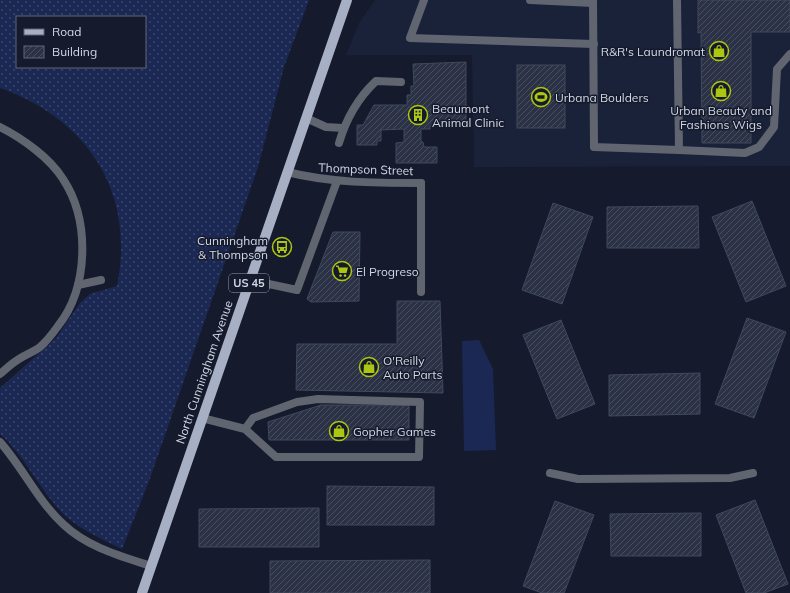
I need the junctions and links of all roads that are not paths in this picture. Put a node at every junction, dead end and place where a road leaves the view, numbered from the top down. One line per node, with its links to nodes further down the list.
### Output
1 (347, 0): 9 (main road, North Cunningham Avenue / US 45)
2 (424, 0): 6 (street)
3 (530, 0): 5 (street)
4 (678, 0): 13 (street)
5 (593, 1): 6 (street)
6 (594, 44): 13 (street)
7 (790, 54): 13 (street)
8 (401, 82): 11 (street)
9 (306, 118): 11 (street); 14 (main road, North Cunningham Avenue / US 45)
10 (0, 127): 18 (street)
11 (343, 128): 12 (street)
12 (339, 143)
13 (680, 150)
14 (287, 172): 15 (street, Thompson Street); 17 (main road, North Cunningham Avenue / US 45)
15 (337, 181): 17 (street); 19 (street, Thompson Street)
16 (101, 280): 18 (street)
17 (250, 280): 21 (main road, North Cunningham Avenue / US 45)
18 (78, 285): 20 (street)
19 (421, 292)
20 (0, 374)
21 (202, 418): 22 (street); 26 (main road, North Cunningham Avenue / US 45)
22 (245, 429): 22 (street)
23 (0, 442): 26 (street)
24 (550, 472): 25 (street)
25 (753, 473)
26 (151, 566): 27 (main road, North Cunningham Avenue / US 45)
27 (142, 593)

